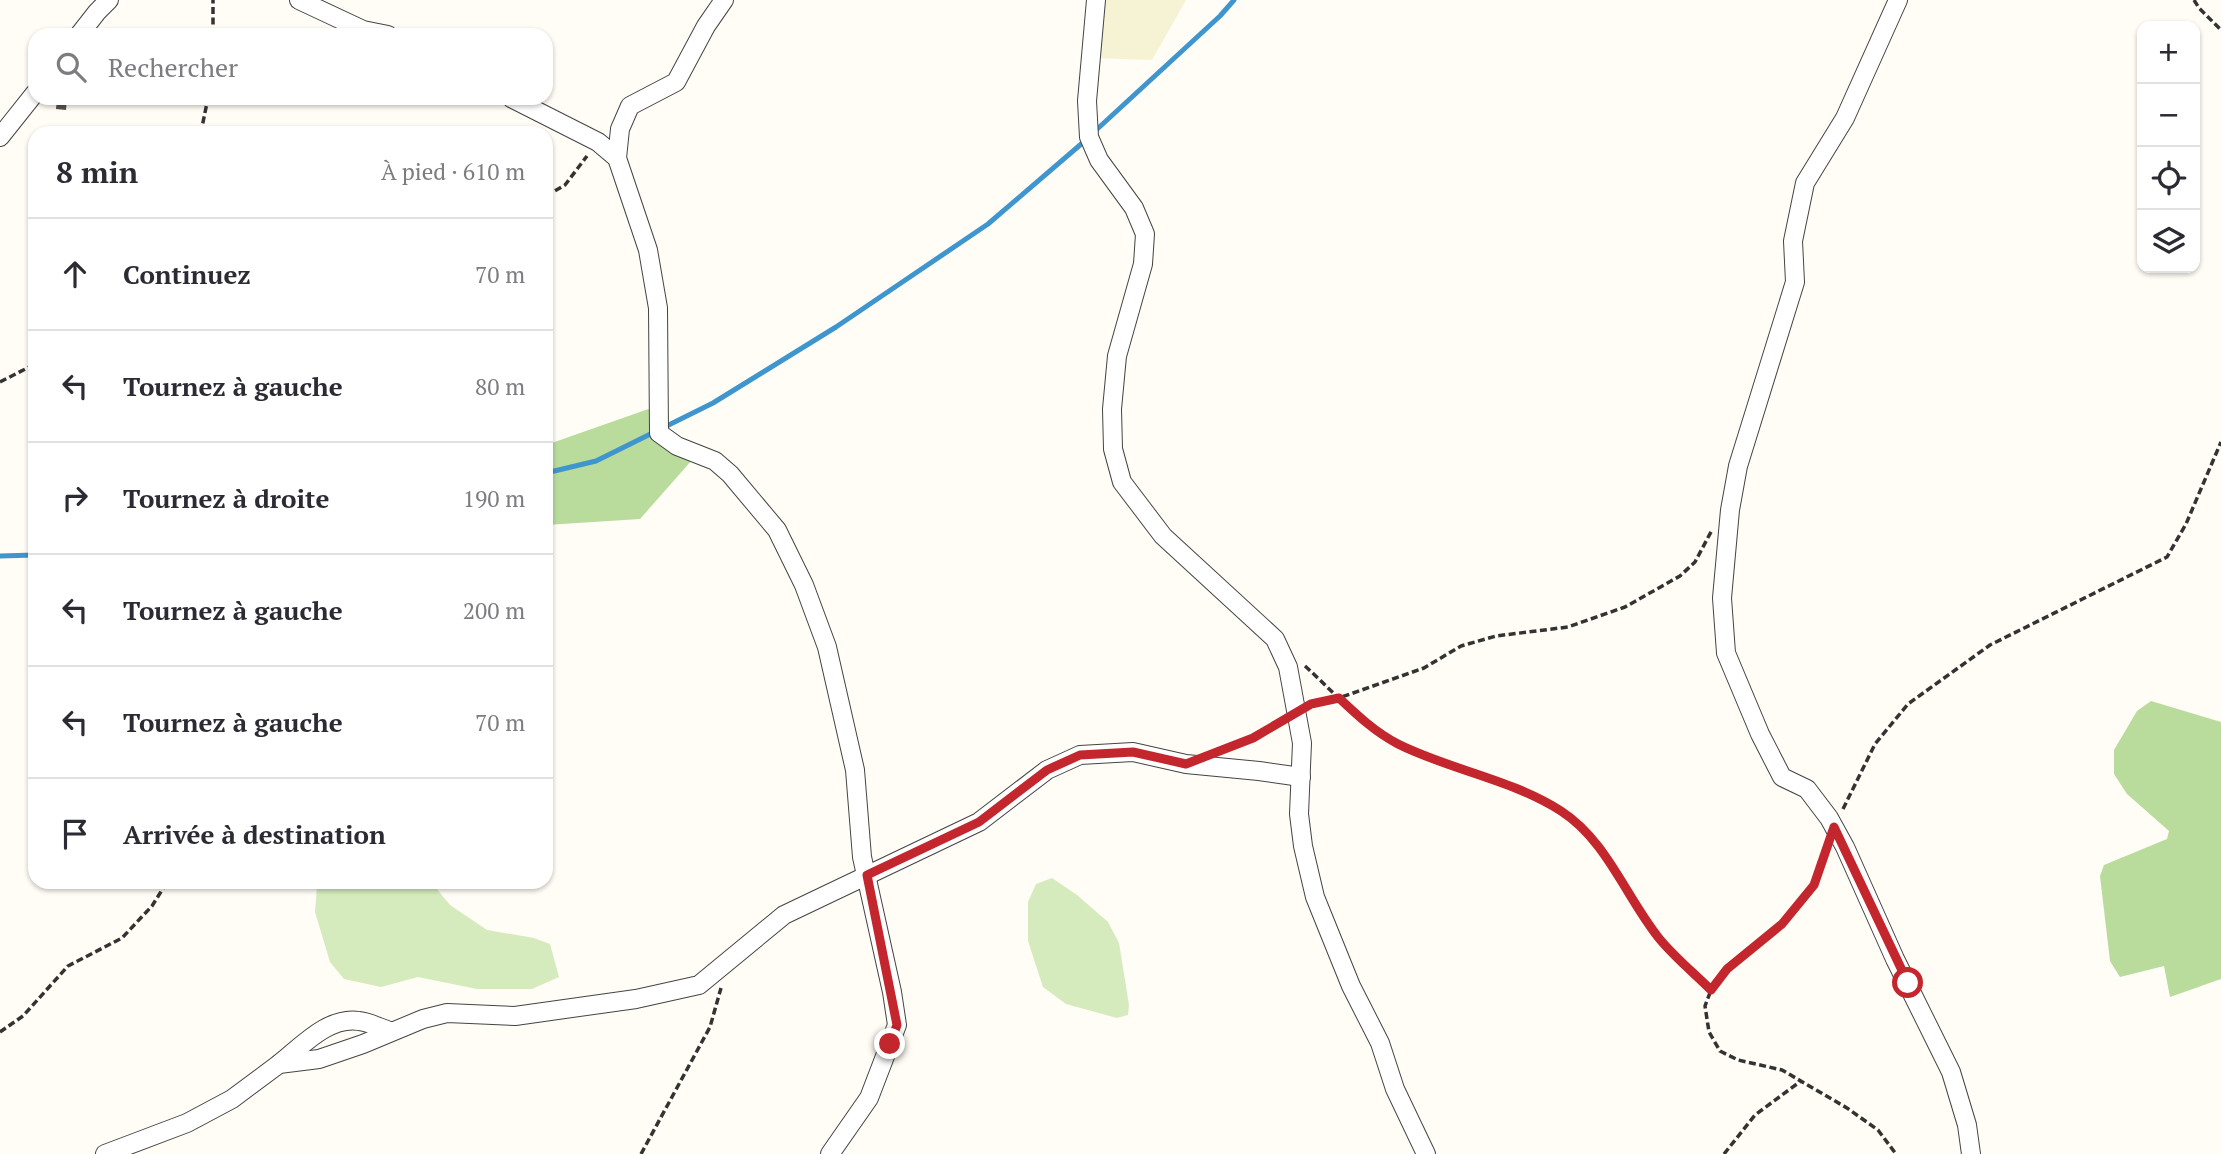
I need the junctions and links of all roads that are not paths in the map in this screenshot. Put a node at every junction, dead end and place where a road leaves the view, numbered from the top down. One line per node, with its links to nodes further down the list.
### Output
1 (109, 0): 6 (street)
2 (299, 0): 7 (street)
3 (724, 0): 11 (street)
4 (1096, 0): 12 (street)
5 (1898, 0): 19 (street)
6 (84, 28)
7 (359, 28)
8 (28, 102): 10 (street)
9 (525, 105): 11 (street)
10 (0, 137)
11 (617, 158): 13 (street)
12 (1301, 777): 13 (street); 18 (street)
13 (867, 875): 14 (street); 17 (street)
14 (390, 1031): 15 (street); 15 (street)
15 (279, 1064): 16 (street)
16 (105, 1154)
17 (830, 1154)
18 (1426, 1154)
19 (1971, 1154)

